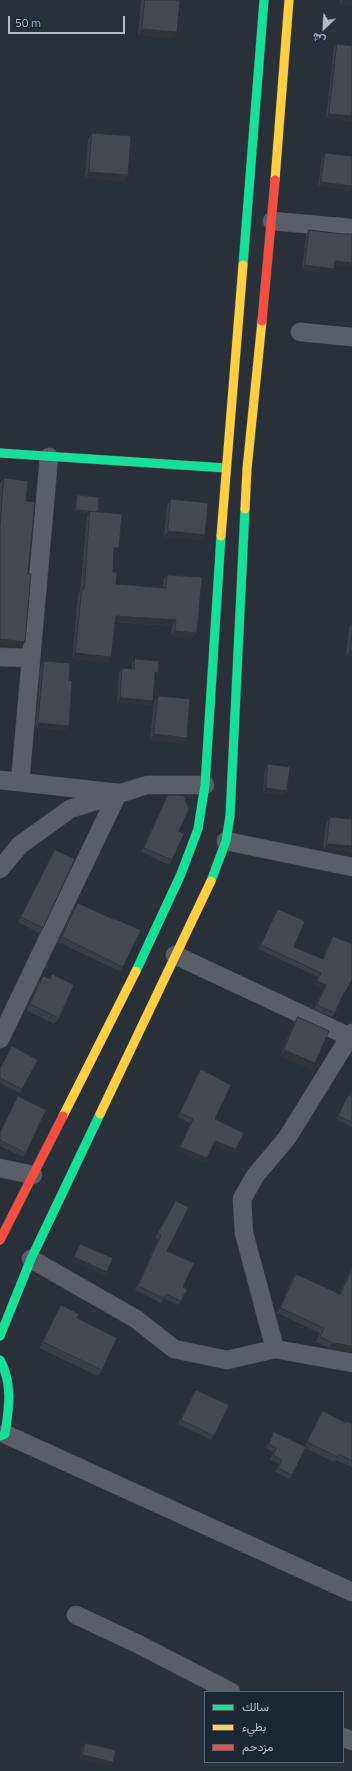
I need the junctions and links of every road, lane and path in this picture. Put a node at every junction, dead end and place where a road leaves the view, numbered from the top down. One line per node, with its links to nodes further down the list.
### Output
1 (264, 0): 9 (street)
2 (289, 0): 3 (street)
3 (272, 221): 4 (street); 16 (street)
4 (352, 228)
5 (300, 332): 6 (street)
6 (352, 337)
7 (0, 453): 8 (street)
8 (49, 456): 9 (street); 11 (street)
9 (226, 468): 14 (street)
10 (0, 657): 11 (street)
11 (31, 658): 13 (street)
12 (0, 780): 13 (street)
13 (20, 782): 15 (street)
14 (205, 785): 15 (street); 23 (street)
15 (118, 793): 17 (street); 21 (street)
16 (226, 841): 18 (street); 19 (street)
17 (2, 863)
18 (352, 867)
19 (175, 955): 20 (street); 25 (street)
20 (351, 1035): 27 (street)
21 (0, 1038)
22 (0, 1168): 23 (street)
23 (33, 1175): 24 (street)
24 (0, 1240)
25 (31, 1259): 26 (street); 27 (street)
26 (0, 1336)
27 (275, 1349): 29 (street)
28 (0, 1360): 30 (street)
29 (352, 1363)
30 (3, 1435): 31 (street)
31 (352, 1592)
32 (76, 1615): 33 (street)
33 (229, 1691)

